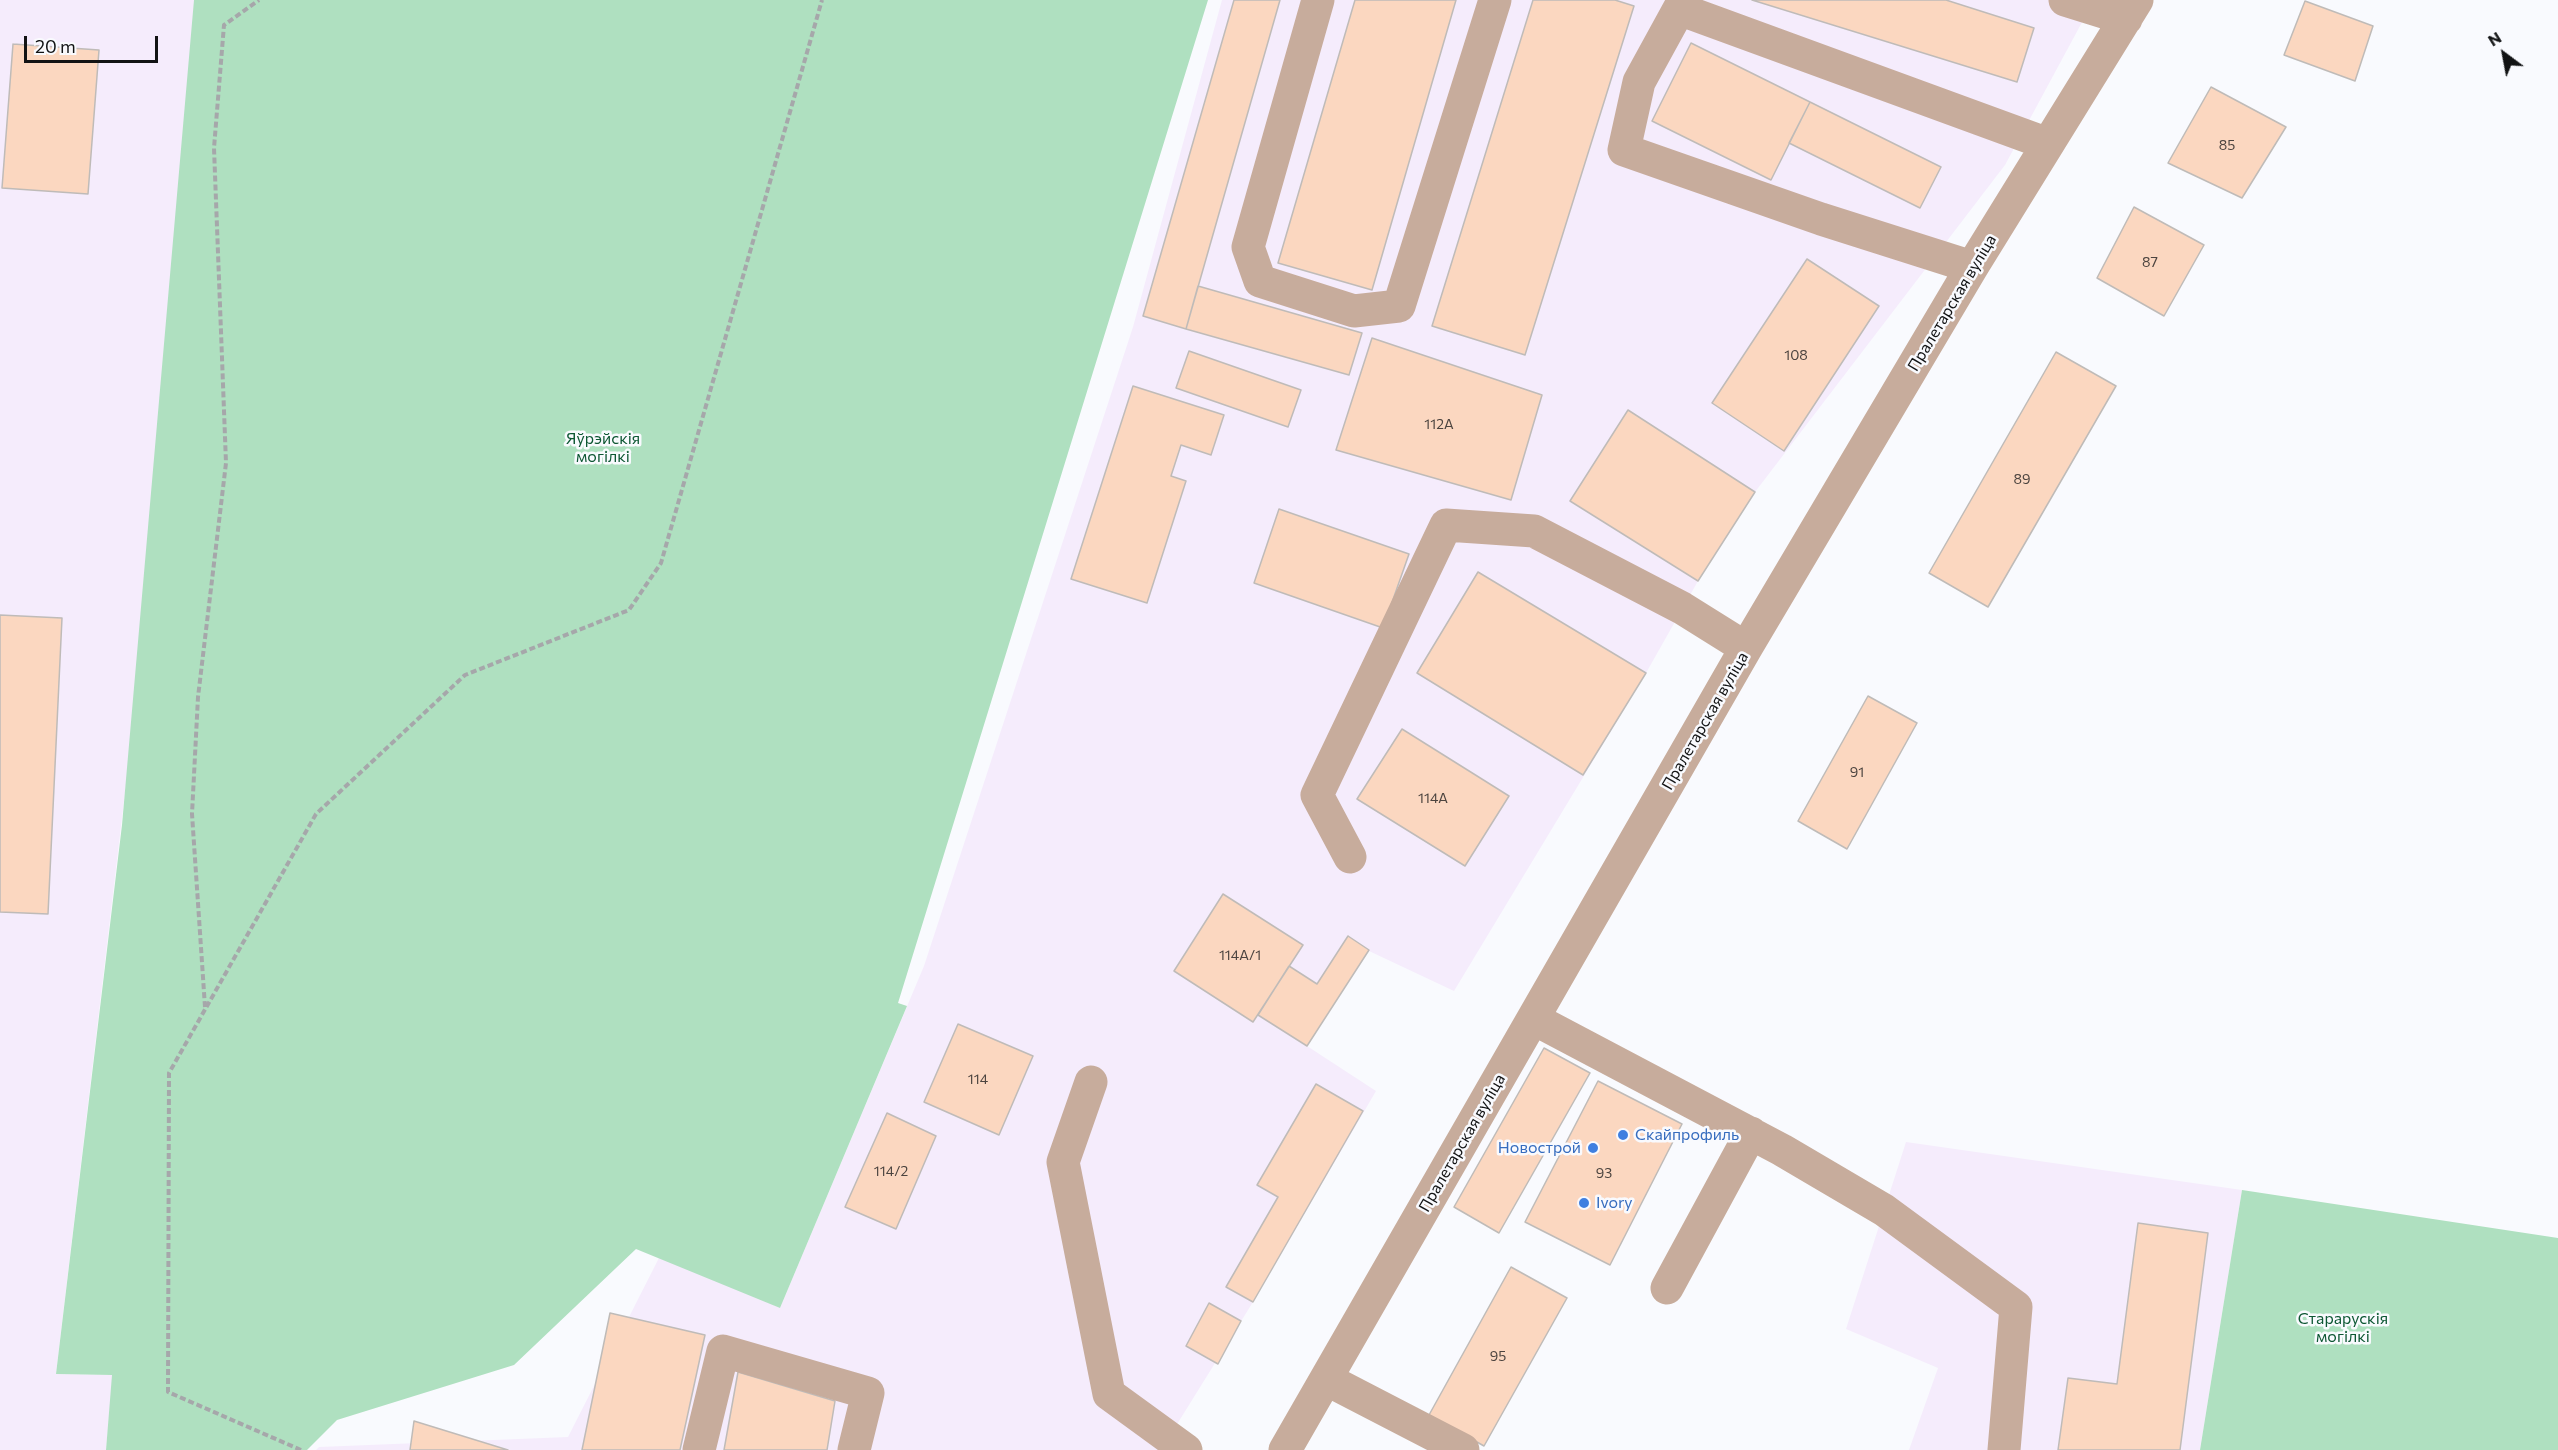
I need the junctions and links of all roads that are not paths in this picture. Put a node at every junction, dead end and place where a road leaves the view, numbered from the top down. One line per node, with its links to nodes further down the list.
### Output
1 (1318, 0): 2 (street)
2 (1496, 0)
3 (2065, 0): 4 (street)
4 (2131, 9): 5 (street, Пралетарская вуліца)
5 (2048, 144): 6 (street, Пралетарская вуліца); 6 (street)
6 (1972, 267): 7 (street, Пралетарская вуліца)
7 (1746, 648): 8 (street); 9 (street, Пралетарская вуліца)
8 (1350, 857)
9 (1534, 1019): 11 (street); 13 (street, Пралетарская вуліца)
10 (1091, 1082): 16 (street)
11 (1751, 1133): 12 (street); 19 (street)
12 (1667, 1288)
13 (1326, 1378): 17 (street, Пралетарская вуліца); 18 (street)
14 (699, 1450): 15 (street)
15 (854, 1450)
16 (1186, 1450)
17 (1285, 1450)
18 (1463, 1450)
19 (2004, 1450)

